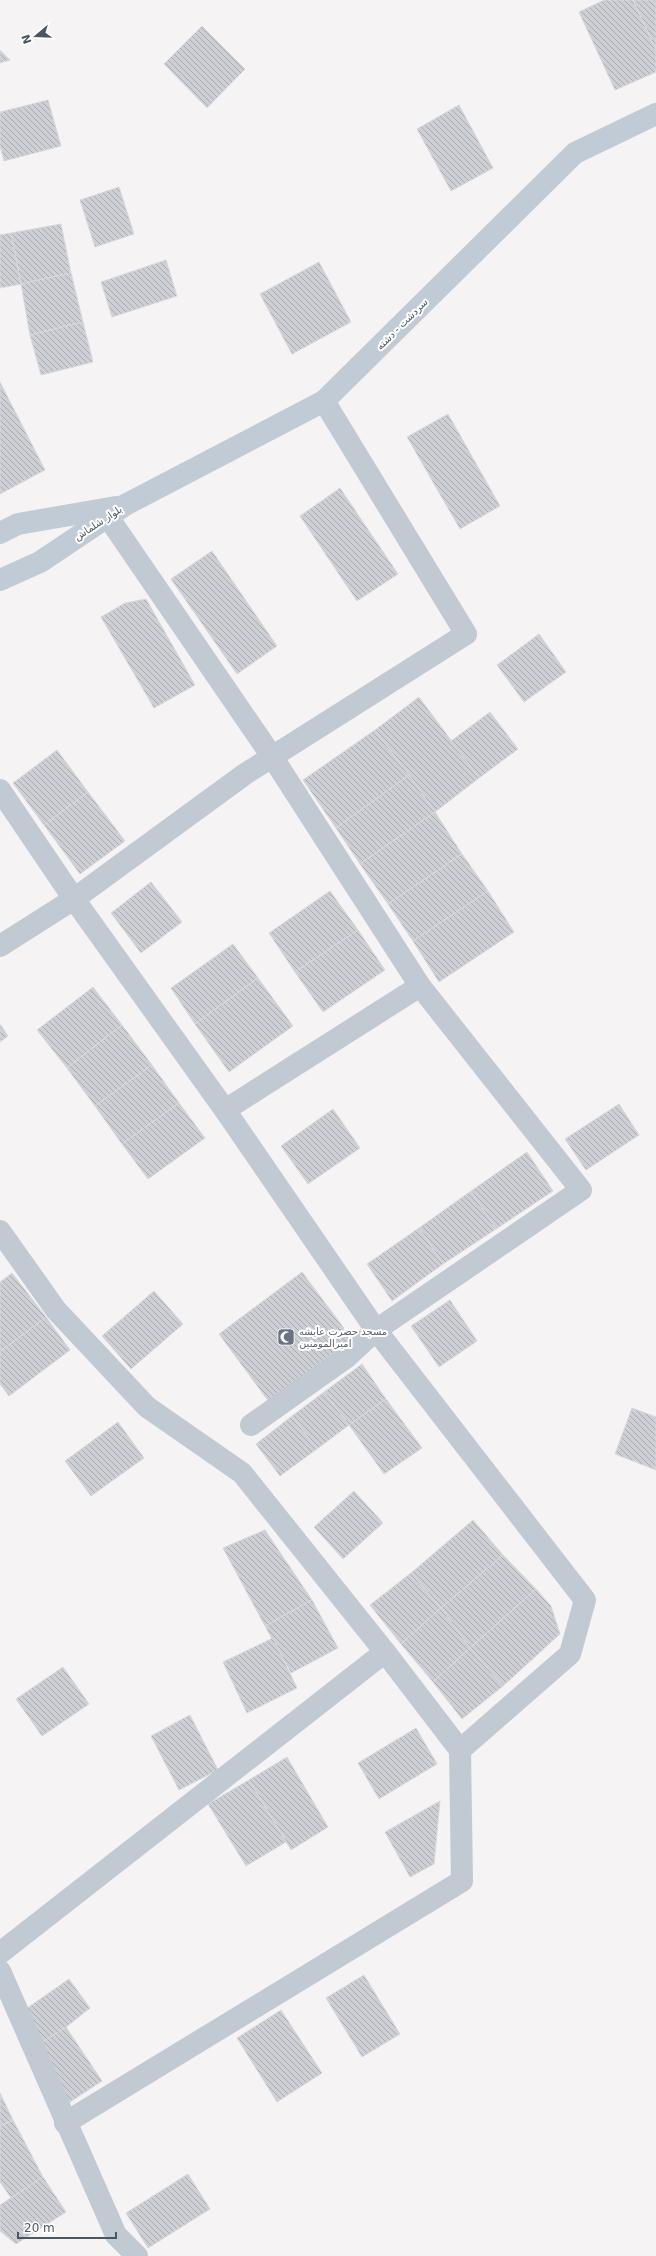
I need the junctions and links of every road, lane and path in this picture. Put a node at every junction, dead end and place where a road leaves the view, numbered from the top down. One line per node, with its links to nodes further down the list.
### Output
1 (656, 114): 2 (main road, سردشت - دشته)
2 (324, 401): 3 (main road, سردشت - دشته); 6 (street)
3 (117, 511): 4 (main road, بلوار شلماش); 5 (main road, بلوار شلماش); 6 (street)
4 (0, 533)
5 (0, 580)
6 (273, 758): 8 (street); 10 (street)
7 (0, 790): 8 (street)
8 (74, 899): 9 (street); 11 (street)
9 (0, 946)
10 (420, 986): 11 (street); 13 (street)
11 (225, 1110): 13 (street)
12 (0, 1230): 15 (street)
13 (376, 1330): 14 (street); 16 (street)
14 (251, 1425)
15 (385, 1652): 16 (street); 17 (street)
16 (460, 1750): 19 (street)
17 (0, 1953)
18 (0, 1971): 19 (street)
19 (66, 2123): 20 (street)
20 (137, 2256)

